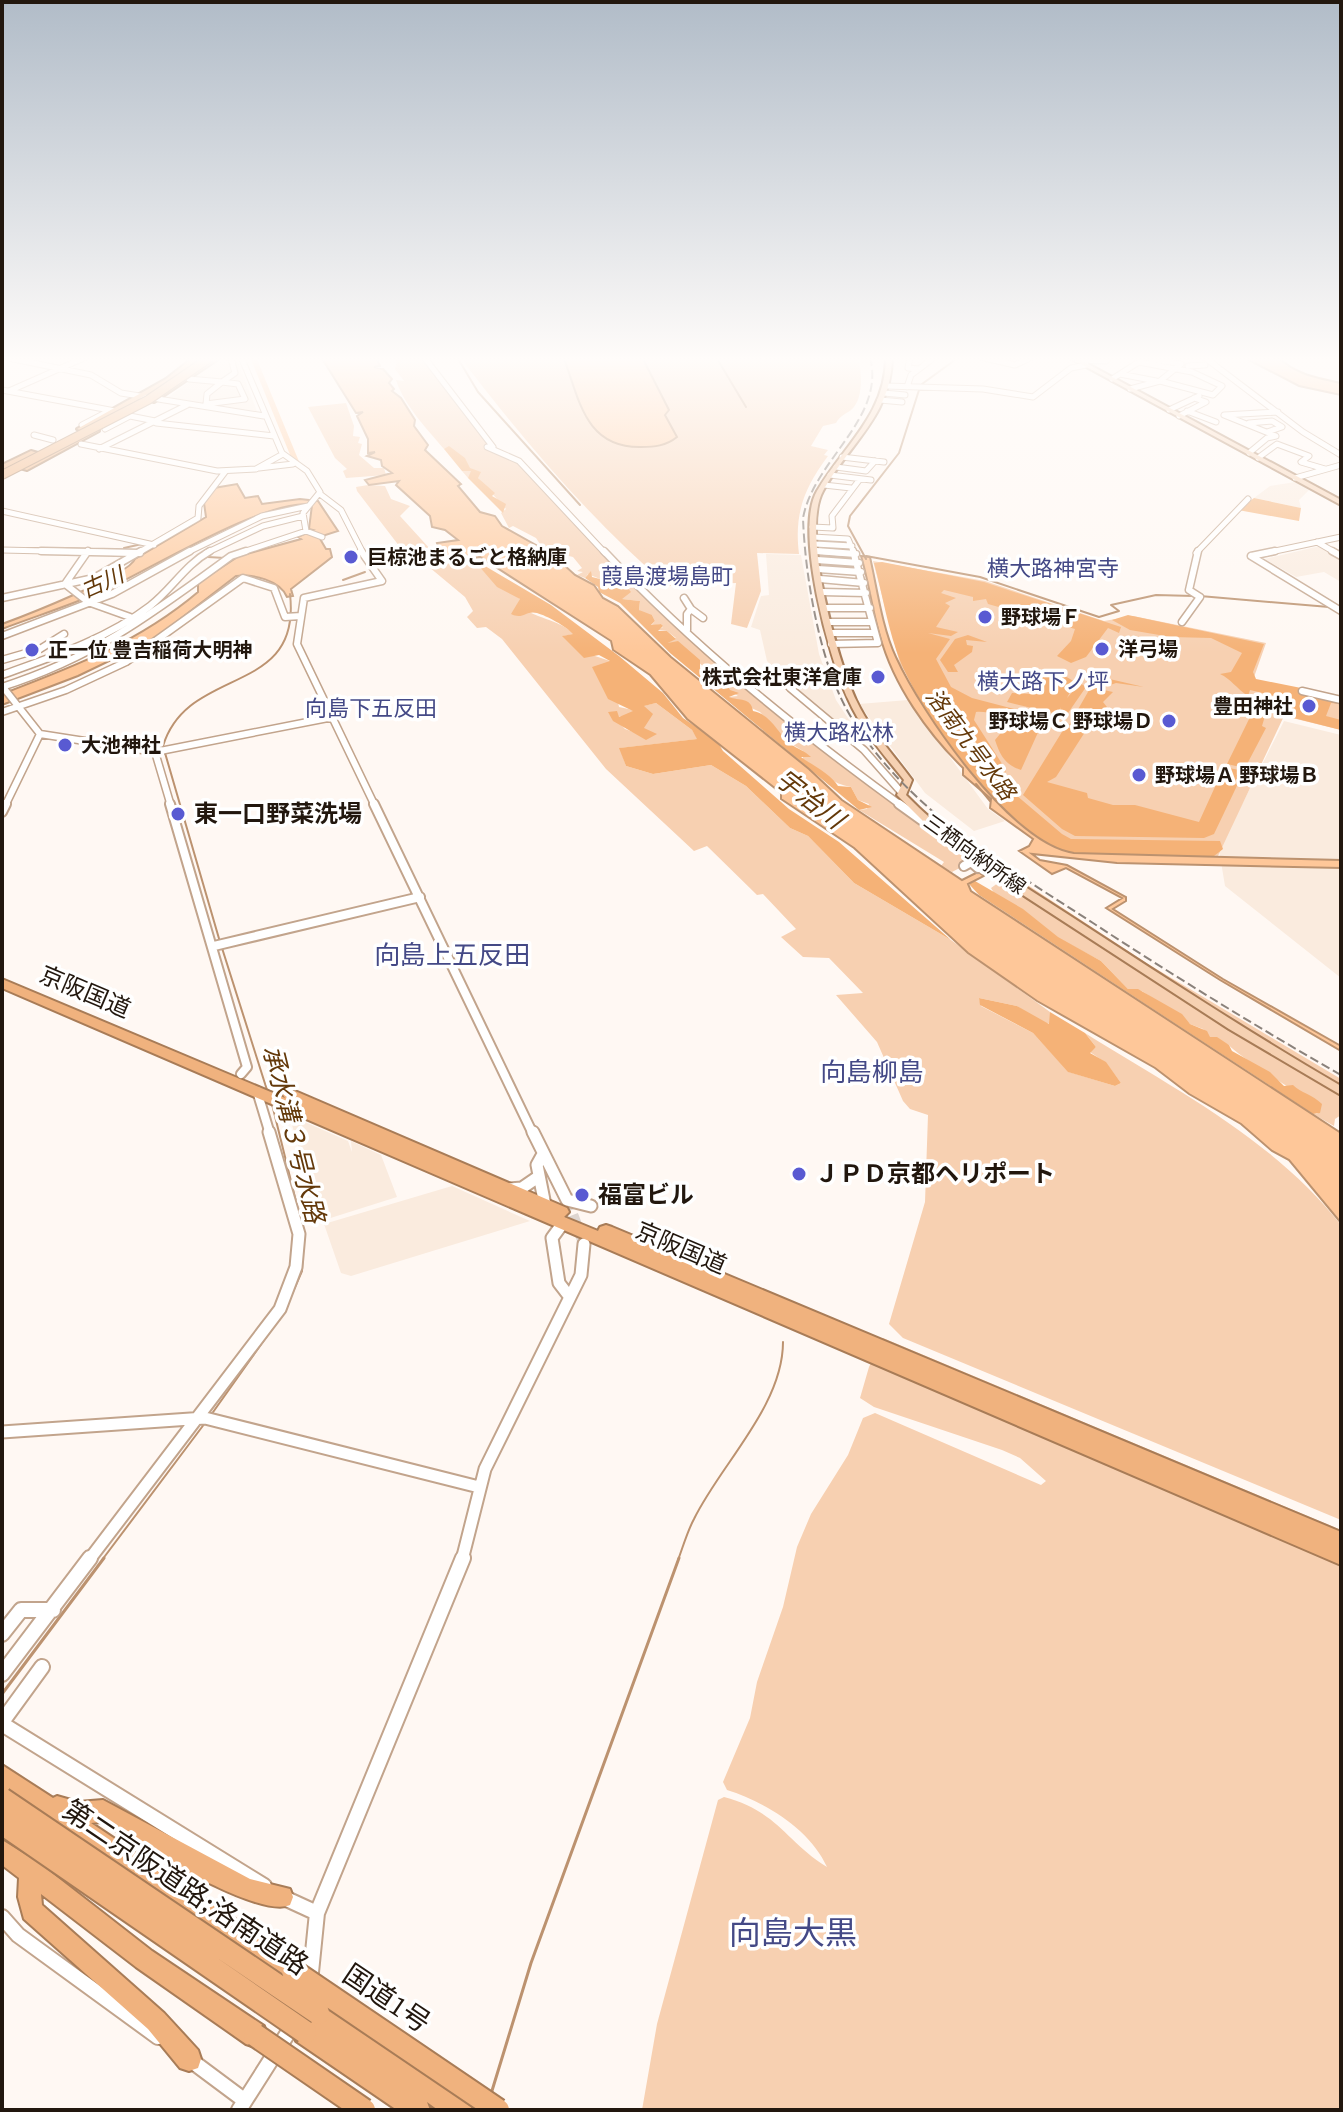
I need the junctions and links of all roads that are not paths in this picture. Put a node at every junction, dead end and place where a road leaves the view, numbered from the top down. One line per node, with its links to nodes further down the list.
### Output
1 (33, 456): 22 (highway)
2 (35, 456): 22 (highway, bridge)
3 (37, 456): 22 (highway, bridge)
4 (43, 456): 22 (highway)
5 (136, 456): 21 (street)
6 (276, 456): 19 (street)
7 (285, 456): 16 (street)
8 (507, 456): 86 (street)
9 (1254, 456): 13 (main road)
10 (1261, 456): 13 (street)
11 (1308, 456): 20 (street)
12 (842, 457): 14 (street); 18 (main road, 三栖向納所線)
13 (1258, 458): 25 (main road)
14 (875, 461): 15 (street); 18 (street)
15 (884, 462)
16 (293, 464): 19 (street); 30 (street)
17 (1341, 465): 20 (street)
18 (836, 467): 23 (main road, 三栖向納所線)
19 (259, 468): 21 (street)
20 (1325, 469): 25 (street)
21 (225, 472): 41 (street)
22 (2, 473)
23 (830, 475): 24 (street); 28 (main road, 三栖向納所線)
24 (860, 479): 26 (street); 29 (street)
25 (1296, 479): 27 (street); 32 (main road)
26 (871, 480)
27 (1287, 482)
28 (824, 485): 29 (street); 36 (main road, 三栖向納所線)
29 (851, 488): 36 (street)
30 (318, 496): 33 (street); 63 (street)
31 (1248, 499): 67 (street)
32 (1341, 503)
33 (308, 506): 35 (street); 57 (street)
34 (2, 511): 41 (street)
35 (303, 516): 37 (street); 62 (street)
36 (812, 527): 44 (main road, 三栖向納所線)
37 (306, 531): 38 (street); 77 (street)
38 (322, 537)
39 (1341, 537): 40 (street)
40 (1317, 542): 47 (street); 61 (street)
41 (154, 545): 45 (street)
42 (2, 550): 43 (street)
43 (88, 551): 45 (street); 52 (street)
44 (816, 552): 46 (street); 46 (street); 48 (street); 49 (street); 50 (main road, 三栖向納所線)
45 (140, 553): 52 (street)
46 (856, 554): 48 (street)
47 (1341, 556)
48 (859, 563): 49 (street)
49 (861, 572): 51 (street)
50 (820, 579): 51 (street); 53 (main road, 三栖向納所線)
51 (864, 583): 54 (street)
52 (68, 587): 55 (street); 57 (street)
53 (822, 592): 54 (street); 58 (main road, 三栖向納所線)
54 (866, 593): 59 (street)
55 (2, 598)
56 (684, 598): 60 (street)
57 (89, 603): 62 (street); 71 (street)
58 (825, 608): 59 (street); 65 (main road, 三栖向納所線)
59 (870, 608): 66 (street)
60 (691, 609): 64 (street); 69 (street)
61 (1341, 611)
62 (130, 617): 73 (street)
63 (296, 617): 80 (street); 82 (street)
64 (703, 618)
65 (828, 622): 66 (street); 72 (main road, 三栖向納所線)
66 (872, 622): 72 (street)
67 (1182, 622)
68 (679, 623): 69 (street)
69 (687, 630): 85 (street)
70 (64, 634): 74 (street)
71 (2, 636)
72 (830, 638): 85 (main road, 三栖向納所線)
73 (80, 646): 76 (street); 77 (street)
74 (2, 660)
75 (776, 671): 85 (street)
76 (2, 675)
77 (3, 688): 80 (street)
78 (1302, 691): 79 (street)
79 (1341, 700)
80 (18, 706): 81 (street); 83 (street)
81 (2, 712)
82 (333, 717): 84 (street); 89 (street)
83 (40, 734): 84 (street); 87 (street)
84 (156, 752): 90 (street)
85 (901, 792): 86 (street); 95 (main road, 三栖向納所線)
86 (885, 793): 88 (street)
87 (2, 812)
88 (964, 866)
89 (420, 897): 90 (street); 97 (street)
90 (216, 946): 93 (street)
91 (2, 973): 93 (highway, 京阪国道)
92 (2, 983): 94 (highway, 京阪国道)
93 (241, 1074): 94 (highway, 京阪国道)
94 (258, 1088): 96 (highway, 京阪国道); 106 (street)
95 (1341, 1091)
96 (282, 1097): 99 (highway, 京阪国道); 102 (highway, 京阪国道)
97 (542, 1156): 98 (street); 101 (street)
98 (538, 1177): 99 (street); 100 (street)
99 (509, 1189): 100 (highway, 京阪国道)
100 (545, 1205): 105 (highway, 京阪国道)
101 (591, 1206)
102 (563, 1223): 104 (street); 105 (highway, 京阪国道)
103 (584, 1244): 104 (street)
104 (569, 1296): 108 (street)
105 (835, 1334): 109 (highway, 京阪国道); 110 (highway, 京阪国道)
106 (202, 1418): 107 (street); 108 (street); 111 (street)
107 (2, 1432)
108 (479, 1487): 123 (street)
109 (1341, 1541)
110 (1341, 1556)
111 (53, 1610): 112 (street); 114 (street)
112 (2, 1634)
113 (42, 1667): 115 (street)
114 (2, 1674)
115 (2, 1723): 122 (street)
116 (2, 1776): 118 (highway, 国道1号)
117 (2, 1799): 125 (highway, 第二京阪道路;洛南道路, bridge)
118 (48, 1807): 122 (highway); 131 (highway, 国道1号, bridge)
119 (2, 1823): 125 (highway, 第二京阪道路;洛南道路, bridge)
120 (2, 1851): 121 (highway)
121 (31, 1871): 126 (highway); 128 (highway, bridge)
122 (282, 1897): 123 (street)
123 (317, 1913): 127 (street)
124 (2, 1917): 126 (street)
125 (329, 2035): 129 (highway); 130 (highway)
126 (189, 2059): 127 (street)
127 (242, 2105)
128 (364, 2110)
129 (418, 2110)
130 (460, 2110)
131 (498, 2110)

